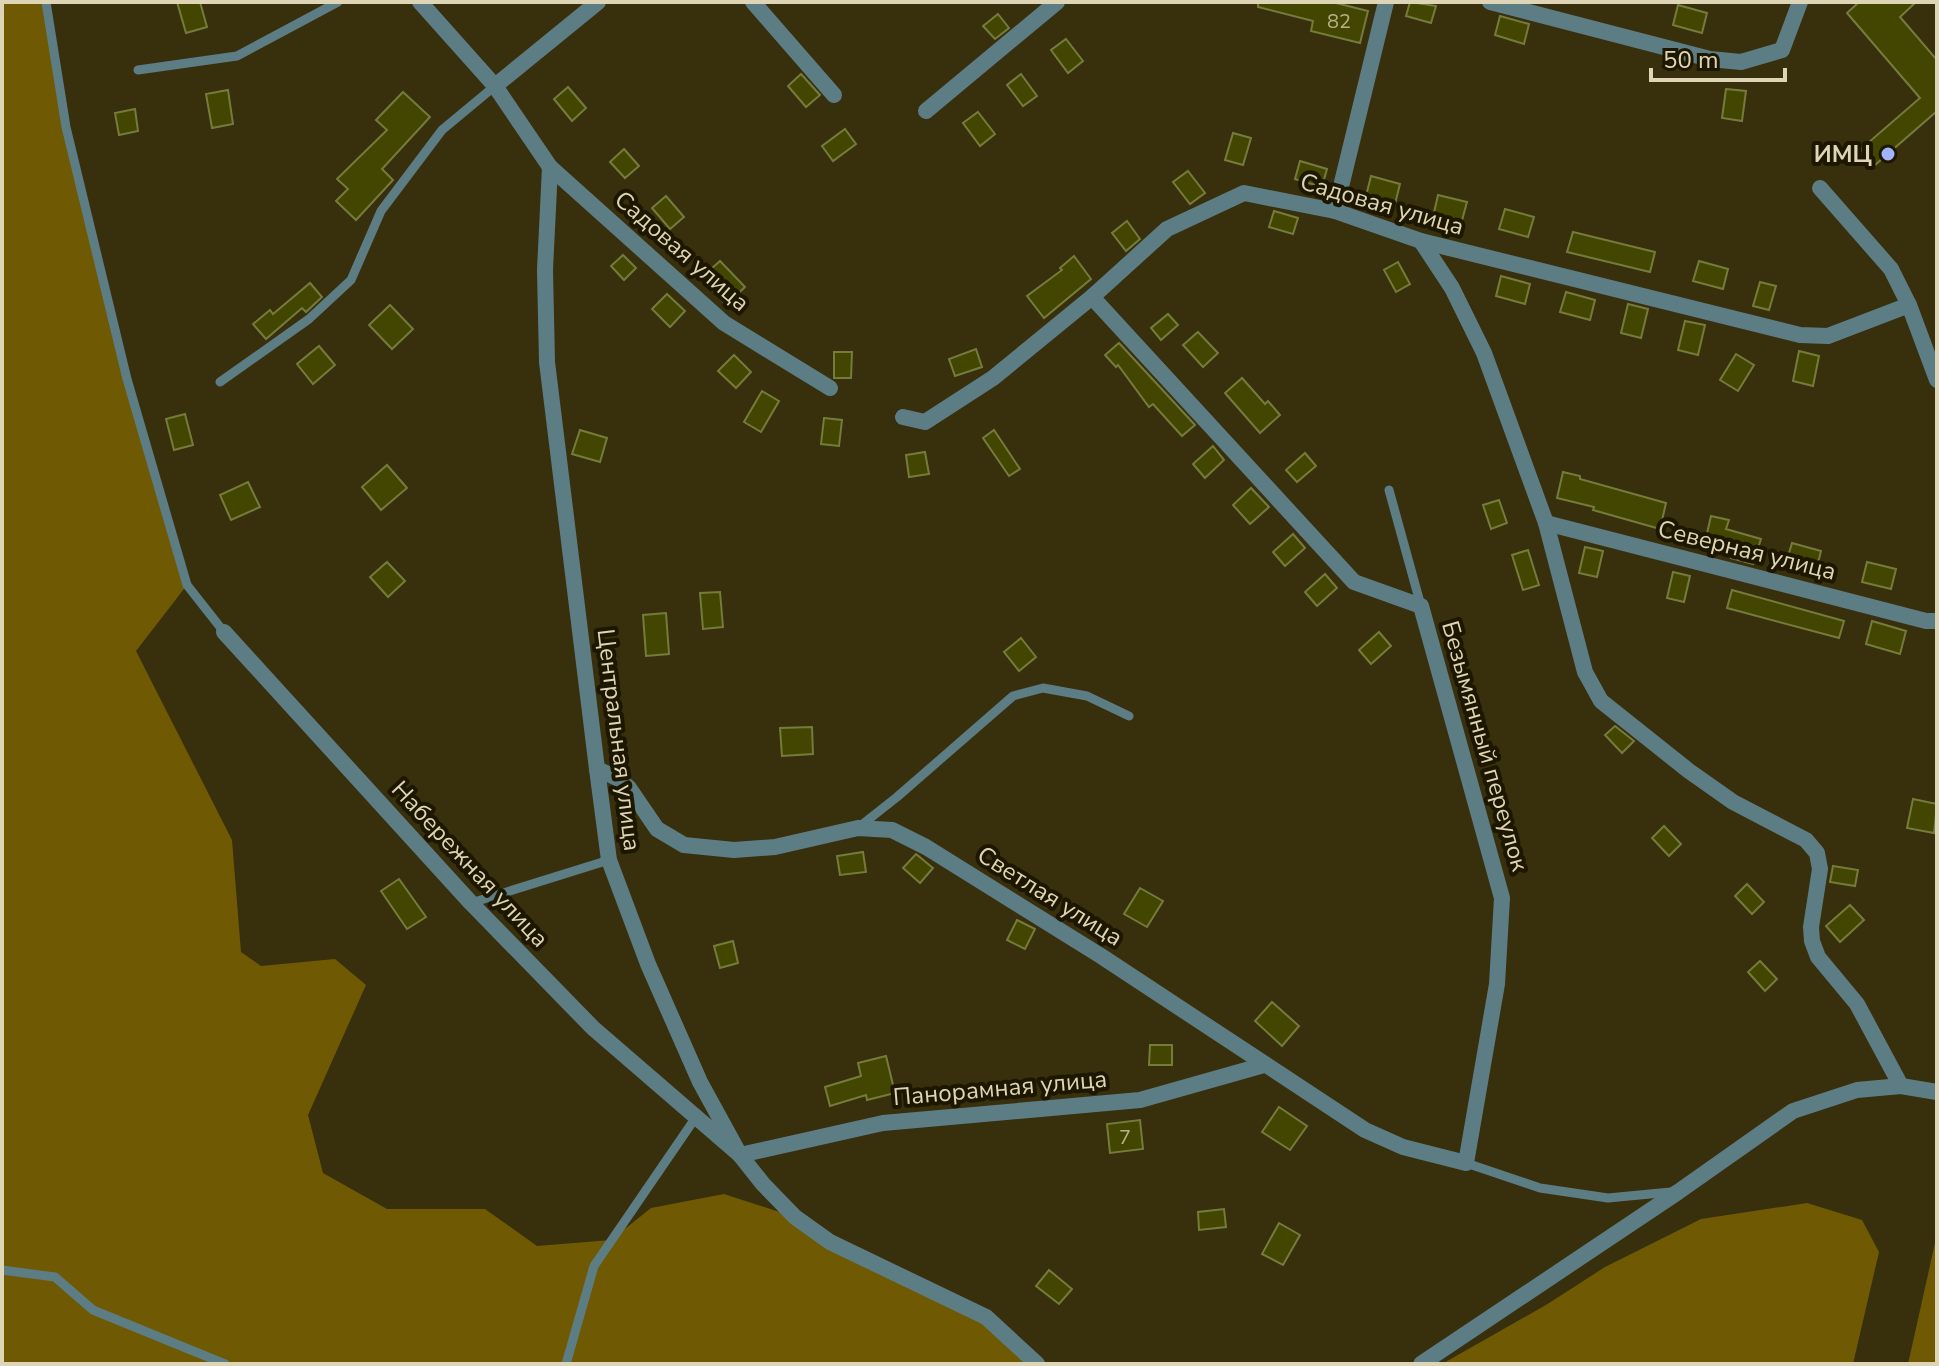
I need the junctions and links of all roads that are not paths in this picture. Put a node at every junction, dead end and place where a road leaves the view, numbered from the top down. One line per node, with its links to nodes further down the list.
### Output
1 (46, 2): 28 (lane, Набережная улица)
2 (338, 2): 10 (lane)
3 (420, 2): 11 (street)
4 (598, 2): 11 (street)
5 (753, 2): 12 (street)
6 (1057, 2): 13 (street)
7 (1386, 2): 16 (street)
8 (1490, 2): 9 (street)
9 (1800, 2)
10 (138, 70)
11 (495, 86): 14 (street); 21 (lane)
12 (834, 95)
13 (926, 111)
14 (550, 167): 22 (street, Садовая улица); 30 (street, Центральная улица)
15 (1820, 188): 19 (street)
16 (1335, 211): 17 (street, Садовая улица); 18 (street, Садовая улица)
17 (1421, 241): 19 (street, Садовая улица); 25 (street)
18 (1092, 297): 23 (street, Садовая улица); 26 (street, Безымянный переулок)
19 (1909, 305): 20 (street)
20 (1937, 380)
21 (220, 382)
22 (830, 388)
23 (903, 417)
24 (1389, 490): 26 (lane)
25 (1546, 523): 27 (street, Северная улица); 35 (street)
26 (1421, 606): 39 (street, Безымянный переулок)
27 (1937, 621)
28 (224, 632): 33 (street, Набережная улица)
29 (1129, 716): 31 (lane)
30 (597, 769): 31 (street, Светлая улица); 32 (street, Центральная улица)
31 (858, 828): 34 (street, Светлая улица)
32 (609, 860): 33 (lane); 38 (street, Центральная улица)
33 (471, 903): 37 (street, Набережная улица)
34 (1264, 1065): 38 (street, Панорамная улица); 39 (street, Светлая улица)
35 (1901, 1086): 36 (street); 40 (street)
36 (1937, 1092)
37 (696, 1117): 38 (street, Набережная улица); 43 (lane)
38 (740, 1155): 44 (street, Центральная улица)
39 (1466, 1163): 40 (lane)
40 (1678, 1192): 45 (street)
41 (2, 1270): 42 (lane)
42 (225, 1364)
43 (566, 1364)
44 (1037, 1364)
45 (1421, 1364)

